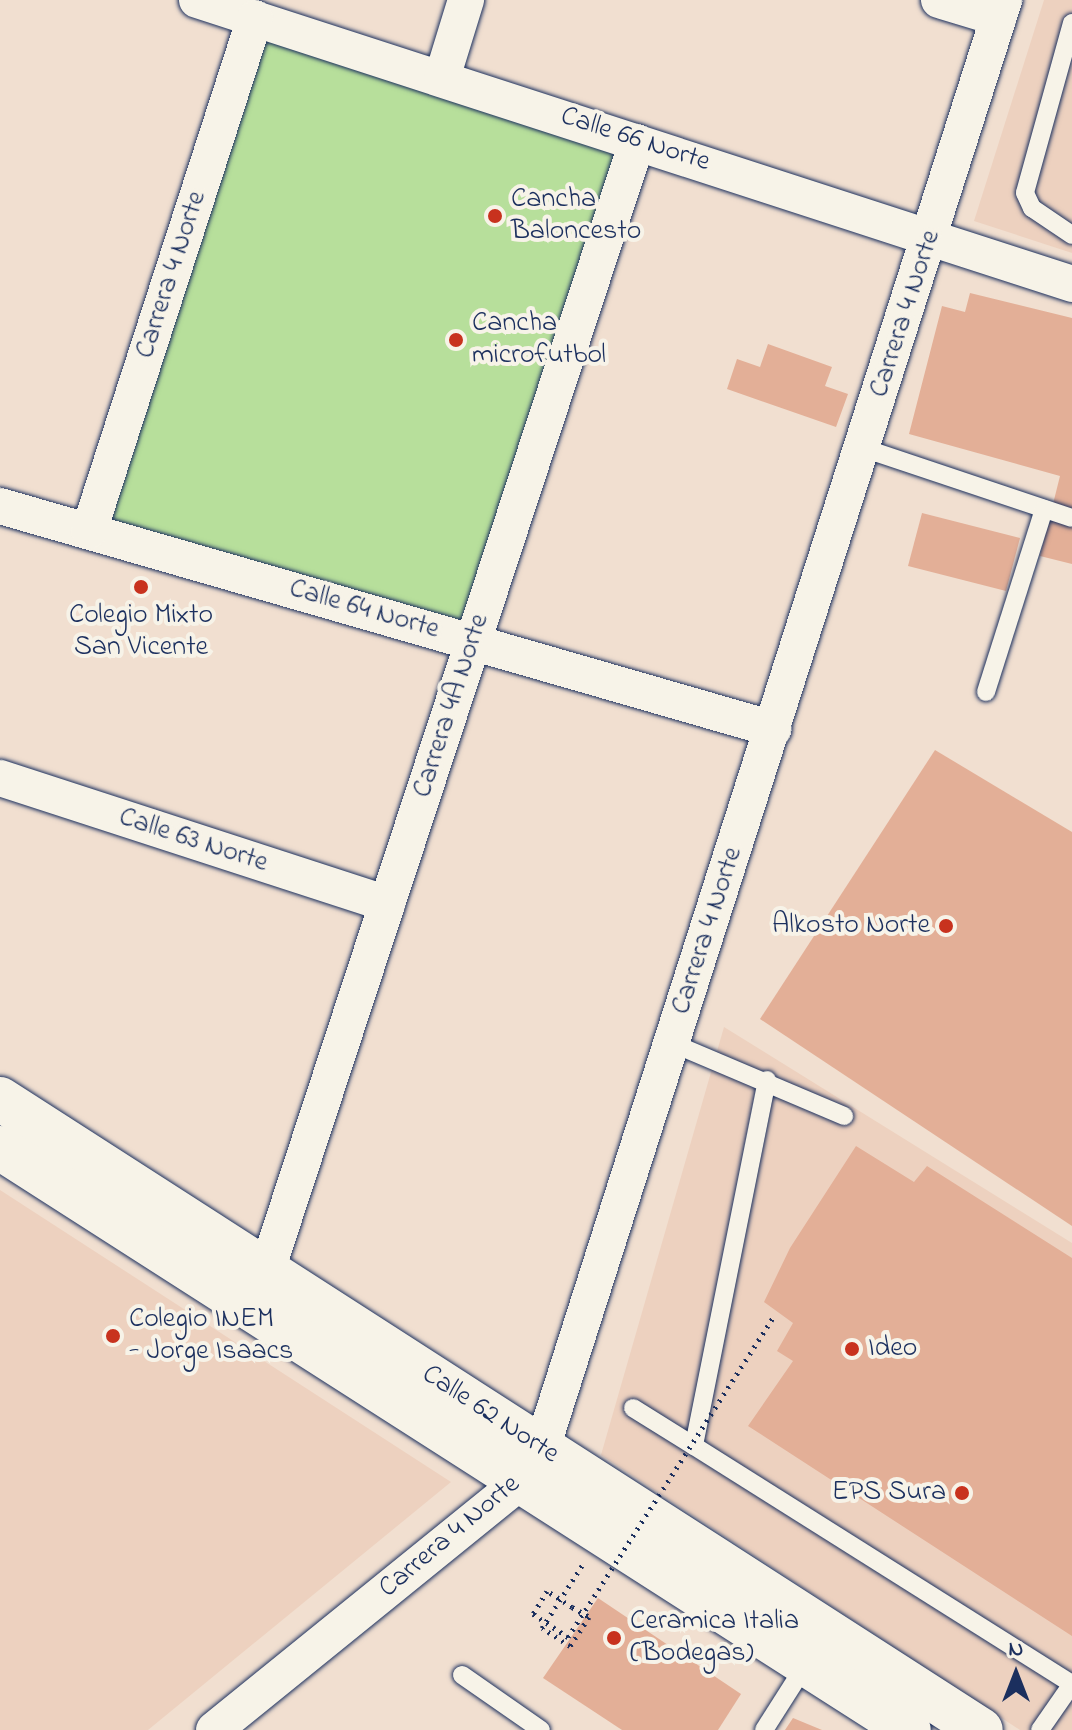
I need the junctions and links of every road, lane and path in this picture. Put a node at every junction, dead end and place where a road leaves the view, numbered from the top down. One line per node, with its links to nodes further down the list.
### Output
1 (197, 0): 5 (street, Calle 66 Norte)
2 (466, 0): 7 (street)
3 (939, 0): 4 (street)
4 (1001, 9): 9 (street, Carrera 4 Norte)
5 (255, 18): 7 (street, Calle 66 Norte); 16 (street, Carrera 4 Norte)
6 (1072, 23): 10 (lane)
7 (442, 78): 8 (street, Calle 66 Norte)
8 (637, 142): 9 (street, Calle 66 Norte); 17 (street, Carrera 4A Norte)
9 (932, 235): 11 (street, Calle 66 Norte); 12 (street, Carrera 4 Norte)
10 (1072, 235)
11 (1072, 284)
12 (863, 448): 14 (lane); 19 (street, Carrera 4 Norte)
13 (0, 506): 16 (street, Calle 64 Norte)
14 (1044, 509): 15 (lane); 18 (lane)
15 (1072, 518)
16 (89, 531): 17 (street, Calle 64 Norte)
17 (473, 642): 19 (street, Calle 64 Norte); 21 (street, Carrera 4A Norte)
18 (986, 692)
19 (773, 729): 22 (street, Carrera 4 Norte)
20 (0, 778): 21 (street, Calle 63 Norte)
21 (387, 904): 27 (street, Carrera 4A Norte)
22 (672, 1043): 23 (lane); 31 (street, Carrera 4 Norte)
23 (767, 1080): 25 (lane); 30 (lane)
24 (0, 1099): 27 (street, Calle 62 Norte)
25 (844, 1116)
26 (0, 1148): 31 (street, Calle 62 Norte)
27 (267, 1270): 31 (street, Calle 62 Norte)
28 (775, 1315): 32 (path, bridge)
29 (633, 1408): 30 (lane)
30 (694, 1446): 35 (lane)
31 (531, 1465): 33 (street, Calle 62 Norte); 36 (street, Carrera 4 Norte); 40 (street, Calle 62 Norte)
32 (588, 1556)
33 (806, 1664): 38 (lane); 39 (street, Calle 62 Norte)
34 (462, 1675): 37 (lane)
35 (1072, 1684): 41 (lane)
36 (214, 1730)
37 (541, 1730)
38 (764, 1730)
39 (909, 1730)
40 (981, 1730)
41 (1040, 1730)

